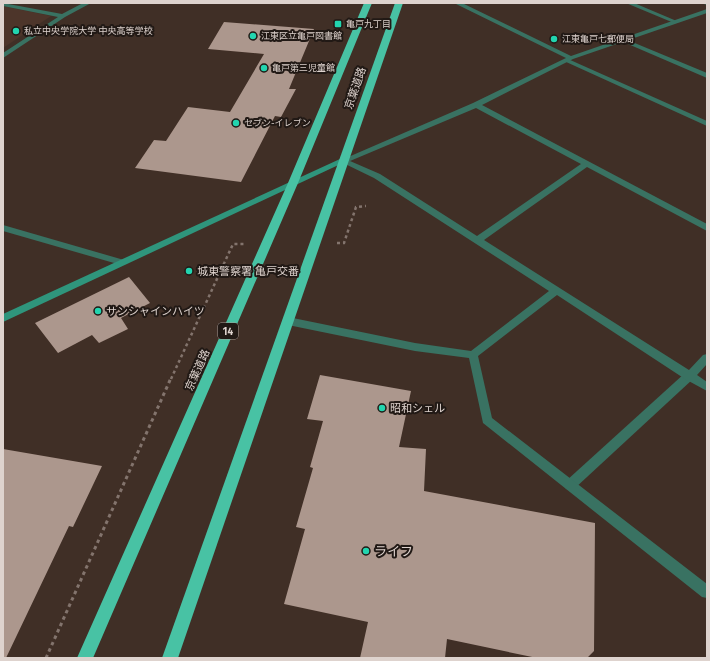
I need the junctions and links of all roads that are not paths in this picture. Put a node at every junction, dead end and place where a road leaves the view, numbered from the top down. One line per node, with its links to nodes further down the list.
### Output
1 (88, 3): 8 (street)
2 (368, 3): 18 (highway, 京葉道路 / 14)
3 (399, 3): 16 (highway, 京葉道路)
4 (457, 3): 12 (street)
5 (629, 3): 9 (street)
6 (3, 4): 8 (street)
7 (707, 11): 9 (street)
8 (63, 16): 11 (street)
9 (676, 22): 10 (street)
10 (623, 40): 12 (street); 13 (street)
11 (3, 56)
12 (568, 59): 14 (street); 15 (street)
13 (707, 76)
14 (476, 105): 16 (street); 17 (street)
15 (707, 124)
16 (343, 161): 18 (street); 21 (street); 25 (highway, 京葉道路)
17 (586, 164): 20 (street); 21 (street)
18 (293, 182): 22 (street); 32 (highway, 京葉道路 / 14)
19 (3, 228): 22 (street)
20 (707, 228)
21 (478, 240): 23 (street)
22 (121, 262): 24 (street)
23 (557, 290): 26 (street); 28 (street)
24 (3, 318)
25 (288, 321): 26 (street); 33 (highway, 京葉道路)
26 (474, 355): 30 (street)
27 (707, 358): 28 (street)
28 (689, 376): 29 (street); 30 (street)
29 (707, 388)
30 (570, 485): 31 (street)
31 (707, 592)
32 (85, 658)
33 (170, 658)

